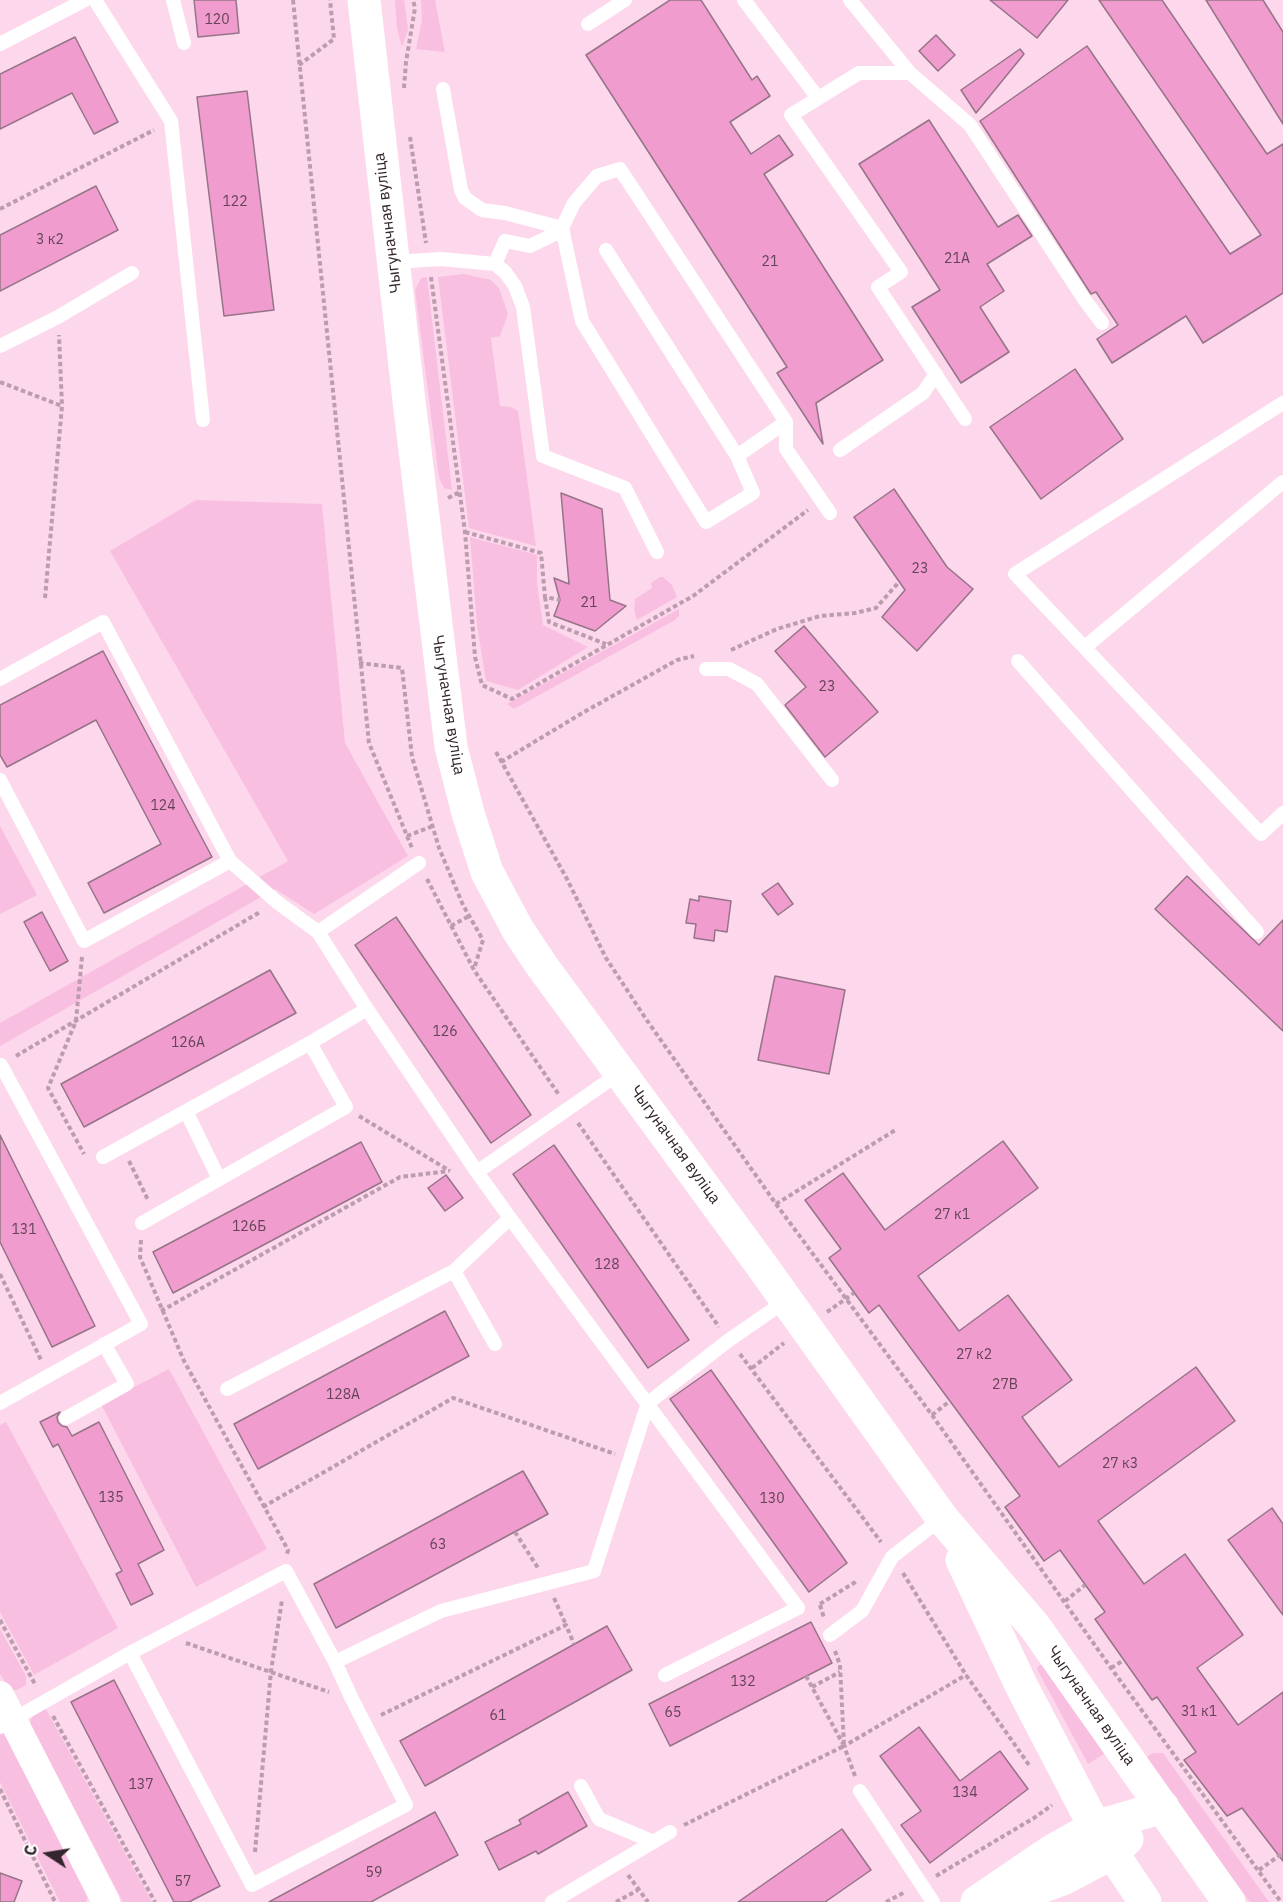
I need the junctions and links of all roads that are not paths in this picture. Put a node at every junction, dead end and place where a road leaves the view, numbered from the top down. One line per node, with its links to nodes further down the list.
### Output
1 (85, 0): 10 (lane)
2 (95, 0): 24 (lane)
3 (173, 0): 9 (lane)
4 (364, 0): 16 (main road, Чыгуначная вуліца)
5 (625, 0): 8 (lane)
6 (744, 0): 13 (lane)
7 (850, 0): 11 (lane)
8 (588, 24)
9 (184, 43)
10 (0, 44)
11 (910, 73): 13 (lane); 19 (lane)
12 (443, 89): 14 (lane)
13 (818, 98): 21 (lane)
14 (562, 229): 17 (lane); 25 (lane); 27 (lane)
15 (606, 250): 27 (lane)
16 (393, 262): 17 (lane); 45 (main road, Чыгуначная вуліца)
17 (495, 264): 30 (lane)
18 (132, 273): 20 (lane)
19 (1102, 323)
20 (0, 346)
21 (936, 375): 23 (lane); 26 (lane)
22 (1282, 408): 31 (lane)
23 (965, 419)
24 (202, 420)
25 (786, 422): 27 (lane); 29 (lane)
26 (840, 450)
27 (737, 456)
28 (1283, 483): 31 (lane)
29 (830, 513)
30 (657, 552)
31 (1085, 647): 37 (lane)
32 (1018, 661): 41 (lane)
33 (706, 669): 36 (lane)
34 (0, 679): 38 (lane)
35 (0, 780): 38 (lane)
36 (832, 780)
37 (1283, 813)
38 (230, 861): 40 (lane)
39 (419, 863): 40 (lane)
40 (318, 932): 42 (lane)
41 (1257, 932)
42 (367, 1009): 43 (lane); 48 (lane)
43 (310, 1043): 46 (lane); 49 (lane)
44 (1, 1065): 54 (lane)
45 (621, 1071): 48 (lane); 53 (main road, Чыгуначная вуліца)
46 (186, 1111): 47 (lane); 49 (lane)
47 (103, 1157)
48 (476, 1169): 50 (lane)
49 (219, 1179): 51 (lane)
50 (510, 1218): 52 (lane); 58 (lane)
51 (142, 1223)
52 (454, 1270): 55 (lane); 56 (lane)
53 (787, 1300): 58 (lane); 60 (main road, Чыгуначная вуліца)
54 (104, 1344): 57 (lane); 59 (lane)
55 (495, 1344)
56 (226, 1389)
57 (0, 1403)
58 (648, 1403): 63 (lane); 64 (lane)
59 (66, 1418)
60 (942, 1518): 61 (lane); 68 (main road, Чыгуначная вуліца); 70 (main road, Чыгуначная вуліца)
61 (830, 1635)
62 (130, 1653): 63 (lane); 63 (lane); 65 (lane)
63 (335, 1662)
64 (665, 1675)
65 (4, 1714): 72 (street)
66 (581, 1786): 71 (lane)
67 (860, 1791): 74 (lane)
68 (1163, 1807): 70 (main road); 78 (main road, Чыгуначная вуліца)
69 (670, 1832): 71 (lane)
70 (1103, 1840): 75 (main road); 76 (main road); 77 (main road, Чыгуначная вуліца)
71 (654, 1842): 73 (lane)
72 (105, 1902)
73 (552, 1902)
74 (933, 1902)
75 (977, 1902)
76 (1000, 1902)
77 (1144, 1902)
78 (1229, 1902)

